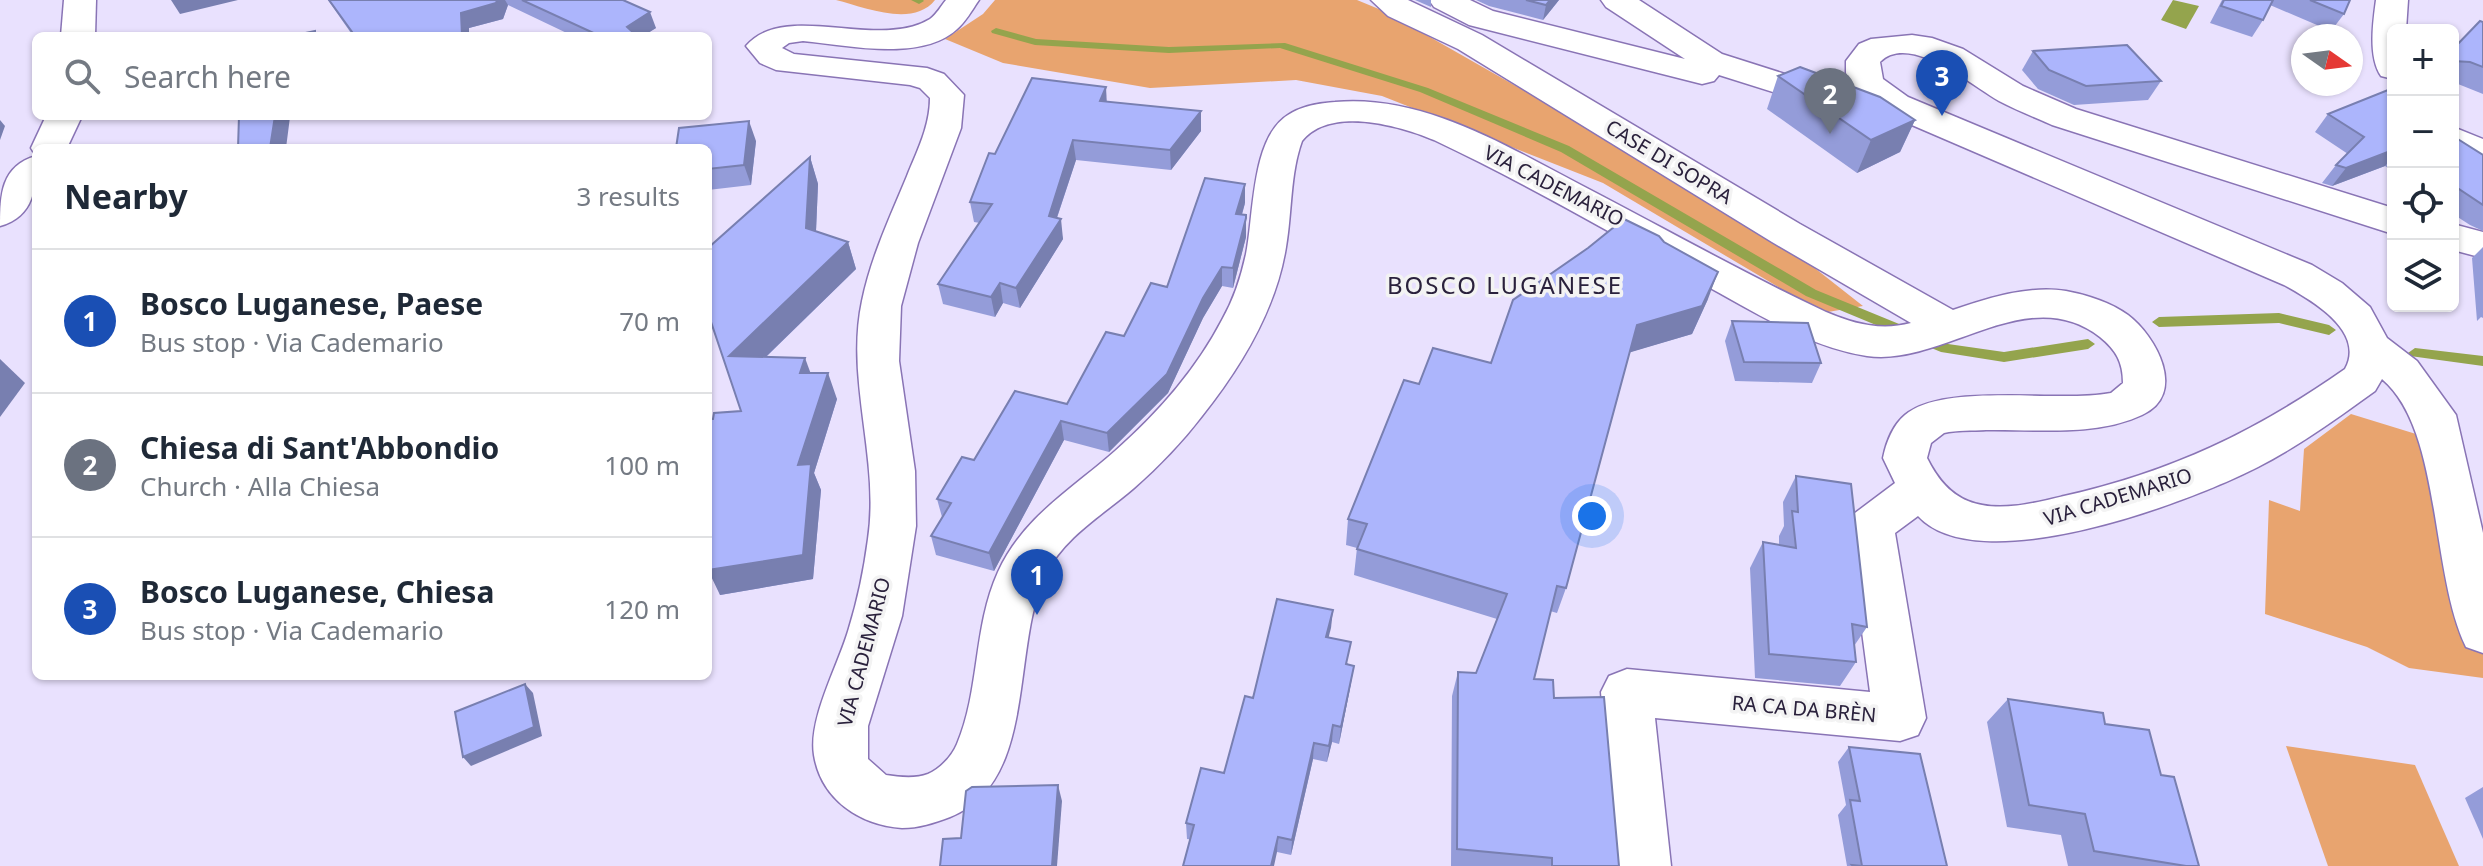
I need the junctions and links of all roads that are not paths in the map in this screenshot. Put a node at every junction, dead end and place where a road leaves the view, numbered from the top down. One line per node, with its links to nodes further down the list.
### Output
1 (80, 0): 8 (street)
2 (963, 0): 20 (street, VIA CADEMARIO)
3 (1387, 0): 20 (street, CASE DI SOPRA)
4 (1445, 0): 9 (street)
5 (1617, 0): 9 (street)
6 (2392, 0): 7 (street)
7 (2389, 24)
8 (78, 32)
9 (1710, 61): 11 (street)
10 (62, 120): 13 (street)
11 (1950, 129): 17 (street); 21 (street)
12 (2459, 141): 14 (street)
13 (51, 144)
14 (2483, 154)
15 (32, 173): 16 (street)
16 (0, 213)
17 (2387, 219)
18 (2459, 239): 19 (street)
19 (2483, 245)
20 (1932, 332): 22 (street, VIA CADEMARIO)
21 (2370, 346): 22 (street, VIA CADEMARIO); 23 (street)
22 (1920, 489): 24 (street, RA CA DA BRÈN)
23 (2483, 632)
24 (1643, 866)

